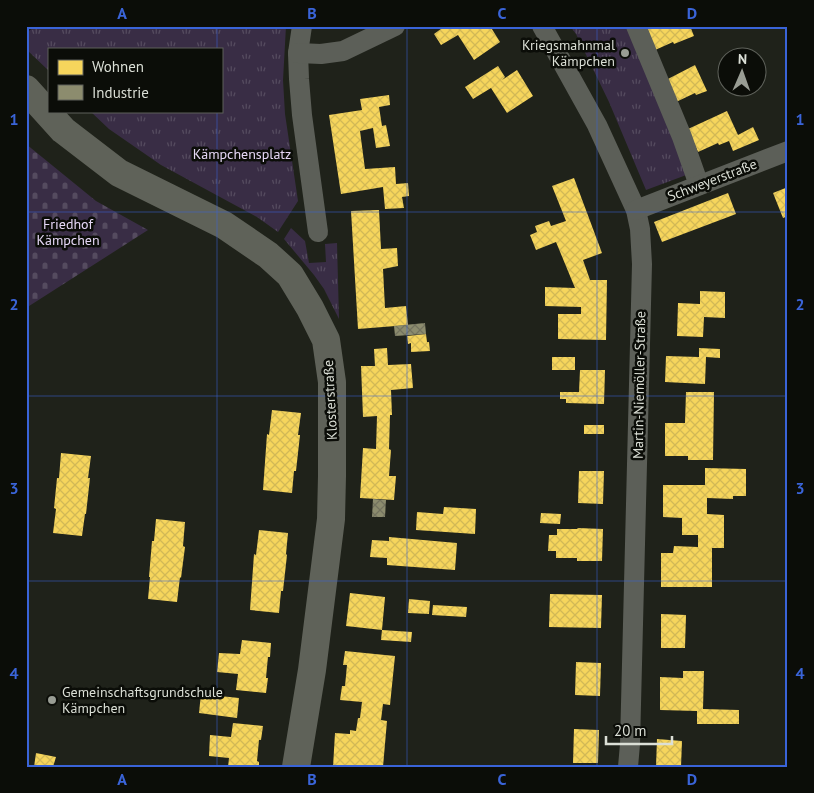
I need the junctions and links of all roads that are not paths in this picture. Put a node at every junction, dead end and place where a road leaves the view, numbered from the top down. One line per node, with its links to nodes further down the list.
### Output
1 (302, 26): 5 (street)
2 (395, 26): 5 (street)
3 (542, 26): 9 (street, Martin-Niemöller-Straße)
4 (636, 26): 8 (street)
5 (298, 53): 10 (street)
6 (26, 89): 11 (main road, Klosterstraße)
7 (788, 151): 8 (street, Schweyerstraße)
8 (699, 185): 9 (street, Schweyerstraße)
9 (636, 210): 12 (street, Martin-Niemöller-Straße)
10 (318, 232)
11 (296, 767)
12 (628, 767)

